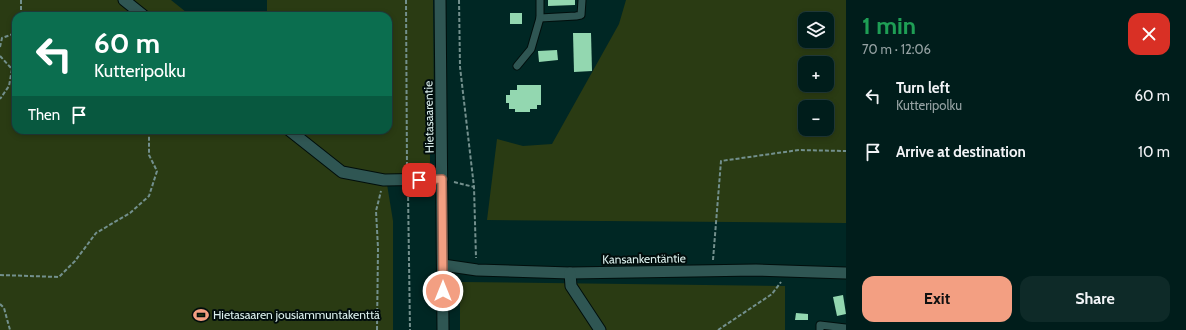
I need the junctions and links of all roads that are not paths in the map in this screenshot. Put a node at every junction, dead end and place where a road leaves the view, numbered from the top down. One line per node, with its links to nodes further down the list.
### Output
1 (124, 0): 5 (street)
2 (440, 0): 9 (street, Hietasaarentie)
3 (540, 0): 6 (lane)
4 (582, 0): 6 (lane)
5 (139, 12)
6 (540, 18): 7 (lane)
7 (517, 66)
8 (293, 134): 9 (street)
9 (442, 179): 10 (street, Hietasaarentie)
10 (443, 265): 11 (street, Kansankentäntie); 14 (street, Hietasaarentie)
11 (570, 273): 12 (street, Kansankentäntie); 15 (street)
12 (846, 274)
13 (846, 328): 16 (lane)
14 (443, 330)
15 (600, 330)
16 (820, 330)

